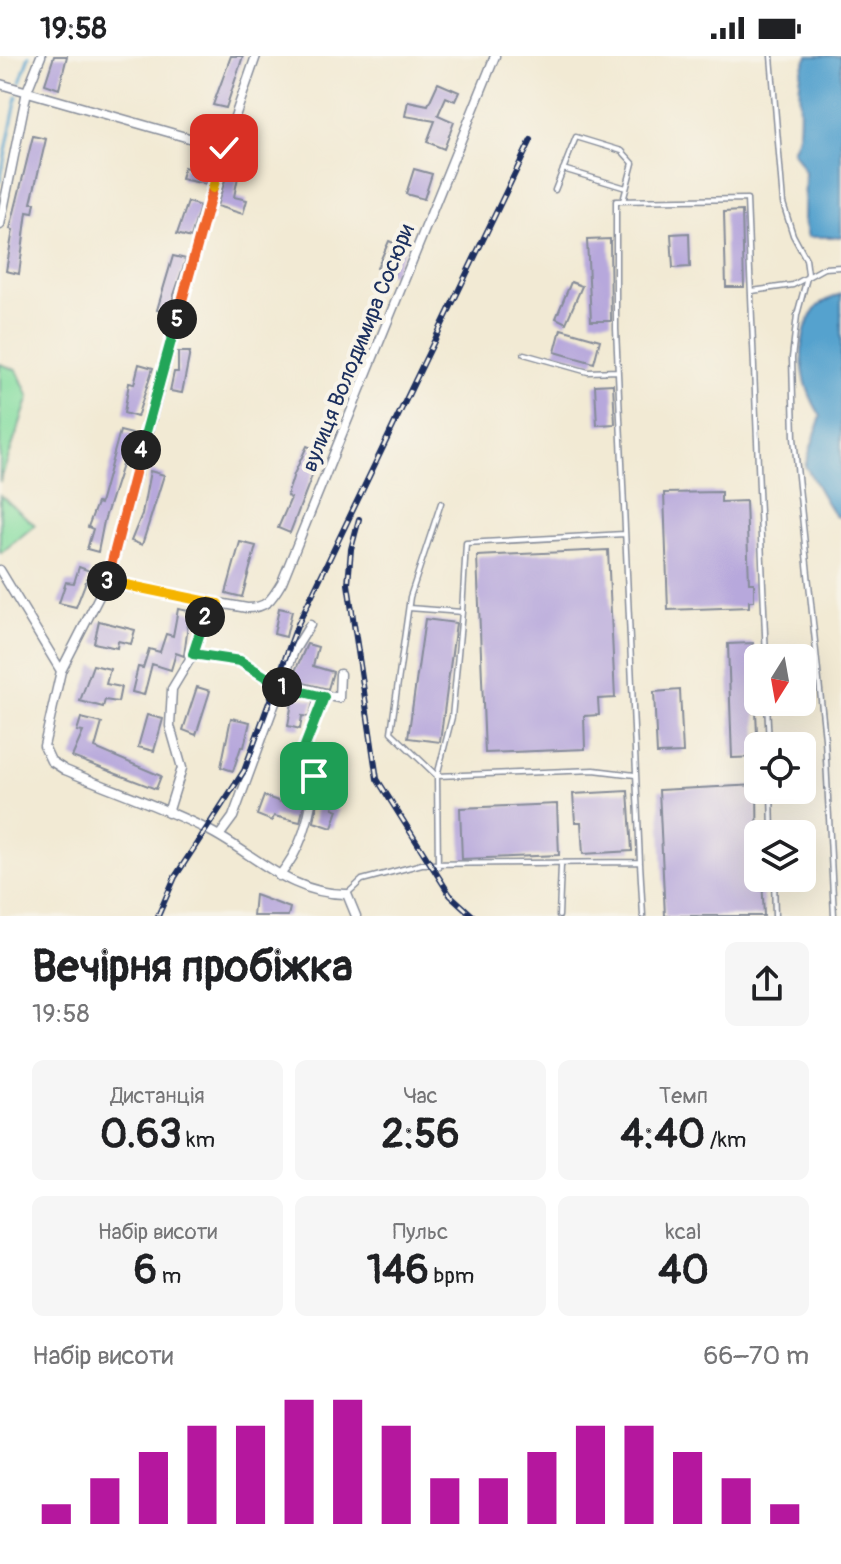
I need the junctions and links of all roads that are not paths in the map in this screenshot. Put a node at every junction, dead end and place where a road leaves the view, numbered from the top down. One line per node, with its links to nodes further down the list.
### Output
1 (41, 56): 6 (street)
2 (256, 56): 7 (street)
3 (495, 56): 22 (street, вулиця Володимира Сосюри)
4 (771, 56): 14 (lane)
5 (0, 84): 6 (street)
6 (27, 91): 7 (street); 12 (street)
7 (224, 148): 21 (street)
8 (563, 169): 9 (lane); 9 (lane); 10 (lane)
9 (626, 189): 11 (lane)
10 (555, 190)
11 (623, 201): 15 (lane); 17 (lane)
12 (0, 225)
13 (841, 267): 14 (lane)
14 (808, 274): 15 (lane); 46 (lane)
15 (752, 291): 26 (lane)
16 (524, 354): 17 (lane)
17 (618, 371): 19 (lane)
18 (441, 503): 23 (lane)
19 (625, 534): 24 (lane); 32 (lane)
20 (0, 570): 28 (street)
21 (107, 583): 22 (street); 28 (street)
22 (218, 604): 27 (street)
23 (409, 608): 24 (lane); 33 (lane)
24 (462, 612): 33 (lane)
25 (310, 625): 30 (street)
26 (765, 644)
27 (193, 654): 30 (street); 34 (street)
28 (61, 671): 34 (street)
29 (340, 674): 31 (street)
30 (282, 687): 31 (street); 35 (street)
31 (324, 697): 39 (street)
32 (636, 775): 33 (lane); 36 (lane)
33 (437, 776): 38 (lane)
34 (168, 813): 35 (street)
35 (219, 836): 39 (street)
36 (640, 862): 37 (lane); 44 (lane)
37 (561, 865): 38 (lane); 43 (lane)
38 (438, 867): 41 (lane)
39 (279, 876): 41 (street)
40 (774, 892): 45 (lane)
41 (347, 894): 42 (street)
42 (356, 916)
43 (559, 916)
44 (643, 916)
45 (775, 916)
46 (834, 916)

